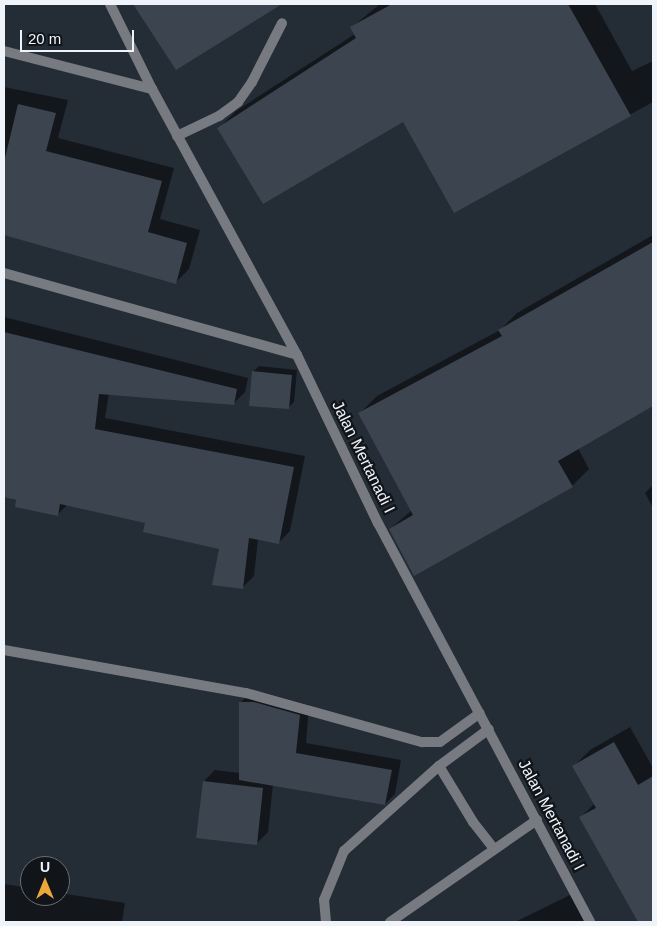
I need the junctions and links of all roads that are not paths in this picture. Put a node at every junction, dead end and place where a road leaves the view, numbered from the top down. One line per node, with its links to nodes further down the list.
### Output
1 (110, 4): 4 (street, Jalan Mertanadi I)
2 (282, 23): 5 (street)
3 (4, 51): 4 (street)
4 (152, 88): 5 (street, Jalan Mertanadi I)
5 (178, 136): 7 (street, Jalan Mertanadi I)
6 (4, 273): 7 (street)
7 (297, 355): 9 (street, Jalan Mertanadi I)
8 (4, 650): 9 (street)
9 (480, 713): 10 (street, Jalan Mertanadi I)
10 (489, 729): 11 (street); 12 (street, Jalan Mertanadi I)
11 (439, 766): 13 (street); 14 (street)
12 (537, 820): 13 (street); 16 (street, Jalan Mertanadi I)
13 (494, 850): 15 (street)
14 (326, 922)
15 (390, 922)
16 (590, 922)

